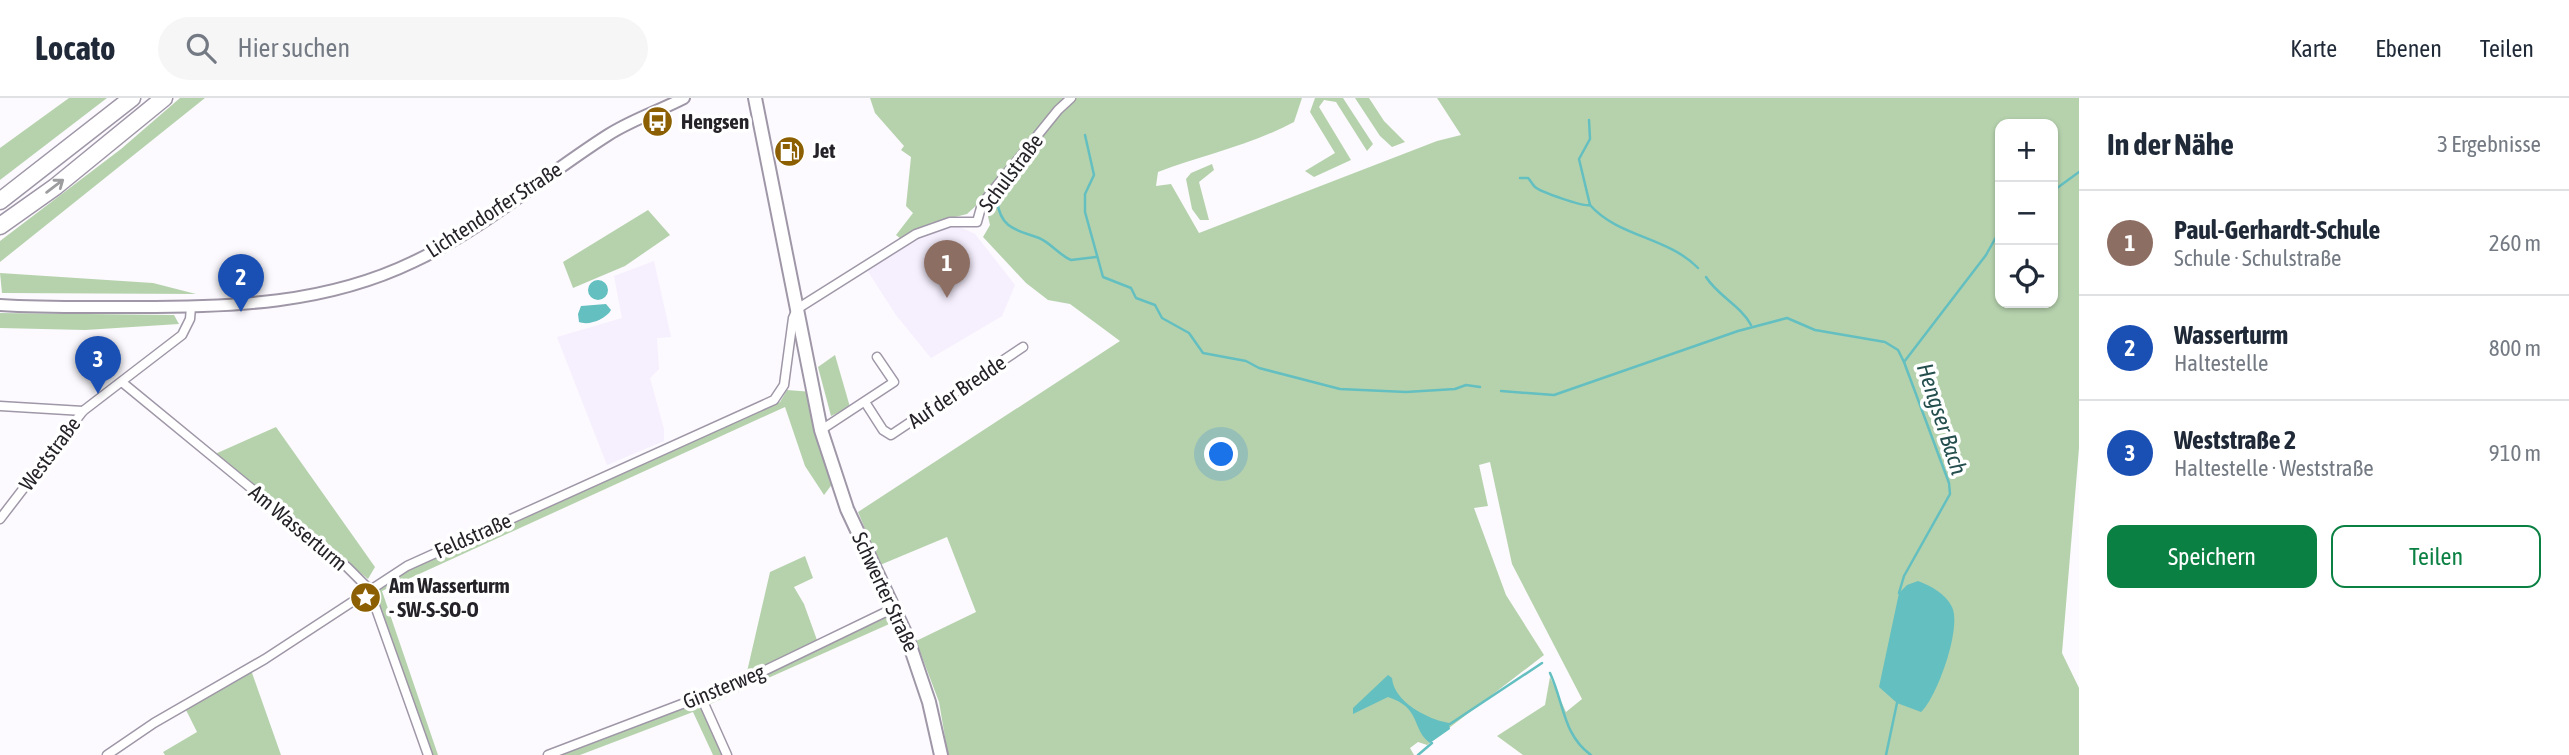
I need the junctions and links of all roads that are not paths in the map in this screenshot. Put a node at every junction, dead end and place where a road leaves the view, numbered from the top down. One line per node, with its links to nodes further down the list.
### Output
1 (132, 98): 6 (highway)
2 (164, 98): 7 (highway, one-way to 2)
3 (684, 98): 9 (street, Lichtendorfer Straße)
4 (755, 98): 10 (main road, Schwerter Straße)
5 (1072, 98): 10 (street, Schulstraße)
6 (0, 201)
7 (0, 226)
8 (0, 304): 9 (street, Lichtendorfer Straße)
9 (191, 307): 13 (street, Weststraße)
10 (797, 309): 17 (main road, Schwerter Straße); 19 (street, Feldstraße)
11 (1023, 347): 14 (street, Auf der Bredde)
12 (877, 357): 14 (street)
13 (123, 383): 16 (street, Weststraße); 19 (street, Am Wasserturm)
14 (865, 402): 17 (street)
15 (0, 406): 16 (street)
16 (83, 411): 18 (street, Weststraße)
17 (821, 430): 20 (main road, Schwerter Straße)
18 (0, 519)
19 (369, 589): 22 (street, Feldstraße); 23 (street)
20 (894, 608): 21 (street, Ginsterweg); 26 (main road, Schwerter Straße)
21 (701, 697): 24 (street, Ginsterweg); 25 (street)
22 (107, 755)
23 (428, 755)
24 (548, 755)
25 (727, 755)
26 (941, 755)

